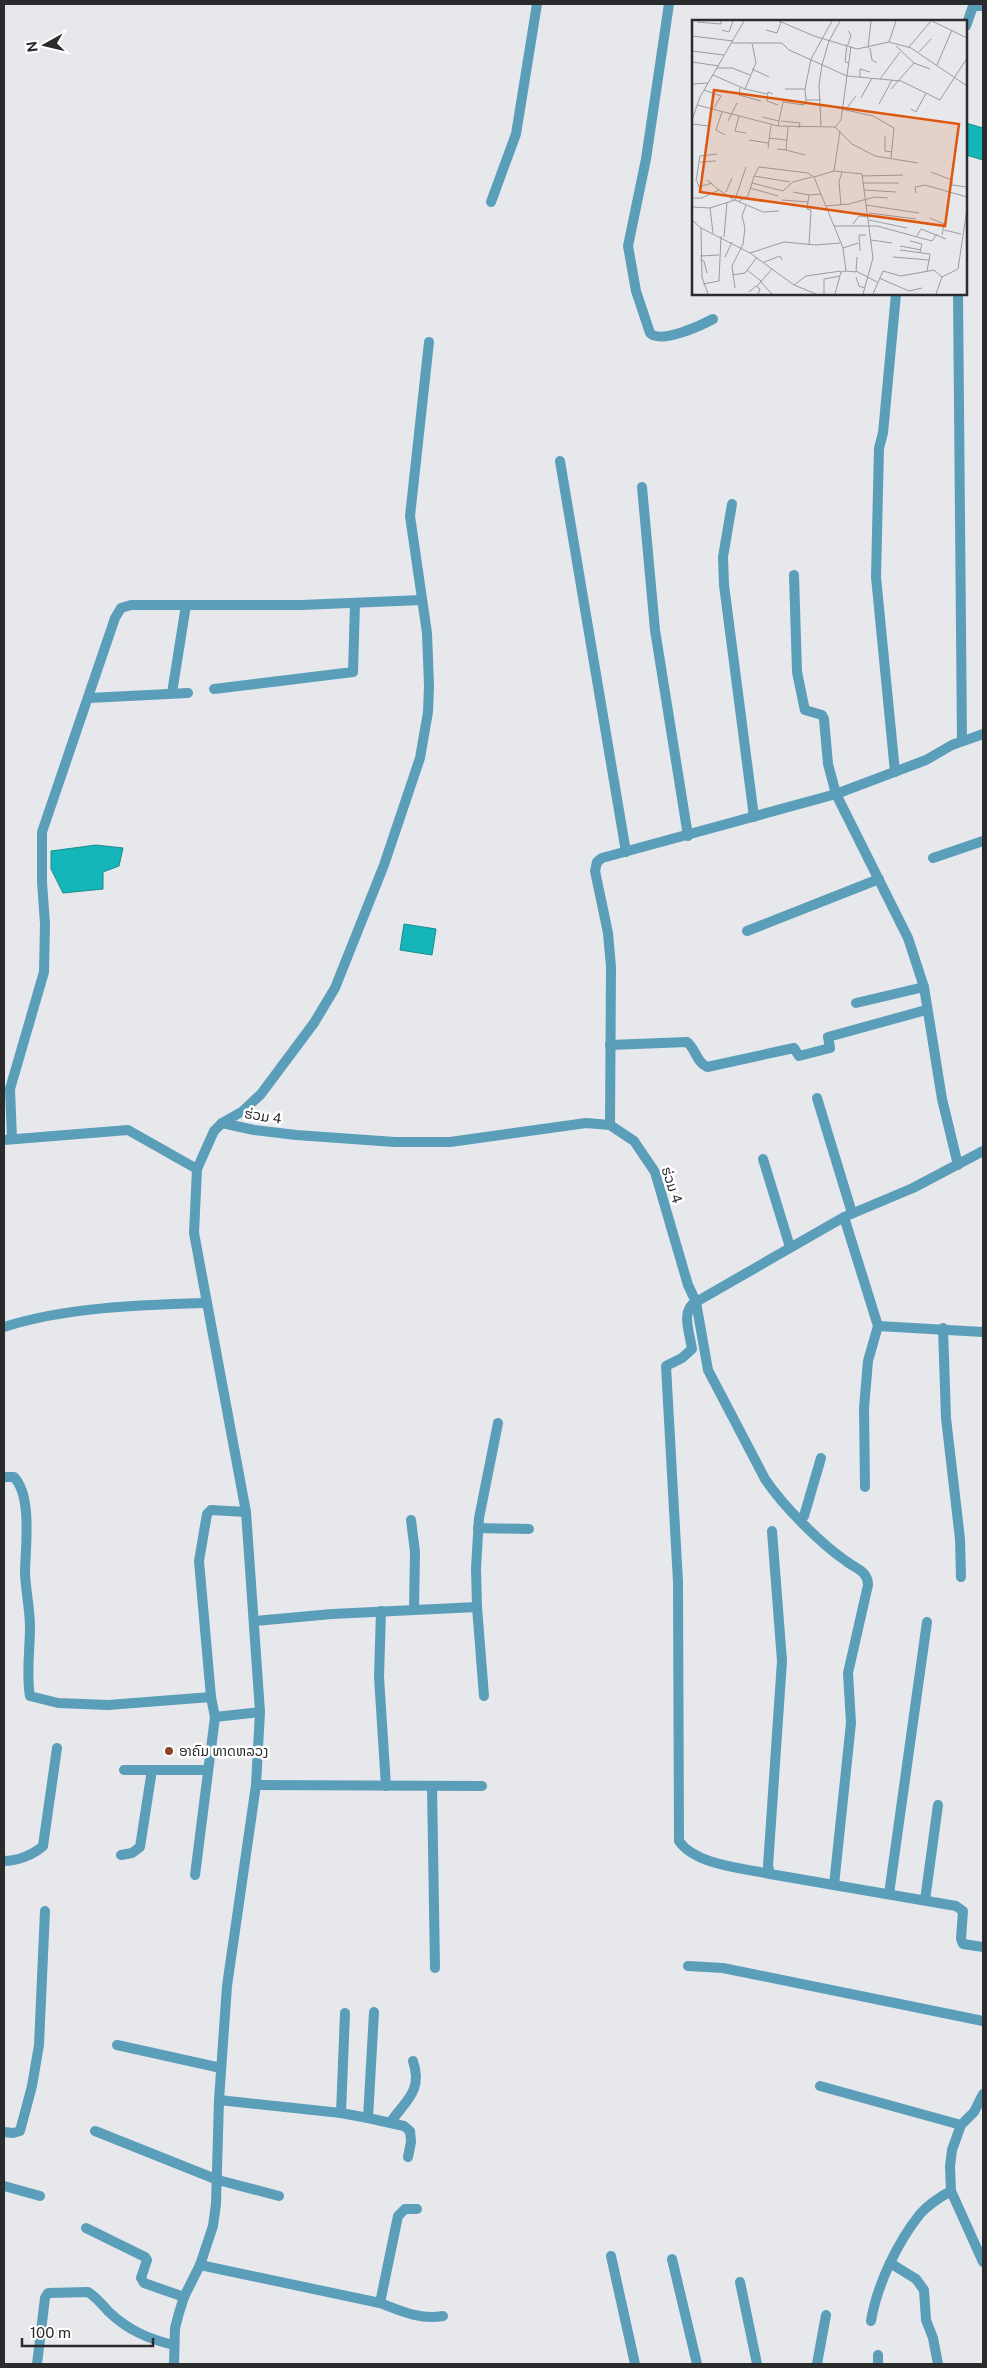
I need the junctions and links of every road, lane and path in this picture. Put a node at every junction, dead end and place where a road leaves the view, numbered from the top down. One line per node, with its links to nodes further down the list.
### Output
1 (537, 4): 5 (street)
2 (669, 4): 8 (street)
3 (983, 6): 4 (street)
4 (967, 23)
5 (491, 202)
6 (896, 295): 23 (street)
7 (958, 295): 22 (street)
8 (713, 319)
9 (430, 342): 14 (street)
10 (560, 461): 28 (street)
11 (642, 487): 26 (street)
12 (732, 504): 25 (street)
13 (794, 575): 24 (street)
14 (422, 600): 15 (street); 38 (street)
15 (355, 603): 16 (street); 17 (street)
16 (186, 605): 18 (street); 20 (street)
17 (214, 689)
18 (172, 693): 19 (street); 20 (street)
19 (188, 693)
20 (89, 698): 36 (street)
21 (983, 734): 22 (street)
22 (962, 741): 23 (street)
23 (895, 772): 24 (street)
24 (836, 794): 25 (street); 30 (street)
25 (754, 817): 26 (street)
26 (688, 836): 28 (street)
27 (983, 841): 29 (street)
28 (626, 852): 35 (street)
29 (933, 858)
30 (879, 879): 31 (street); 32 (street)
31 (747, 931)
32 (924, 987): 33 (street); 34 (street)
33 (856, 1003)
34 (926, 1010): 35 (street); 43 (street)
35 (610, 1045): 39 (street)
36 (7, 1087): 40 (street)
37 (816, 1098): 45 (street)
38 (222, 1123): 39 (street, ຮ່ວມ 4); 44 (street)
39 (610, 1125): 47 (street, ຮ່ວມ 4)
40 (8, 1140): 44 (street)
41 (983, 1151): 43 (street)
42 (762, 1159): 46 (street)
43 (958, 1165): 45 (street)
44 (197, 1169): 48 (street)
45 (848, 1215): 46 (street); 49 (street)
46 (790, 1247): 47 (street)
47 (696, 1302): 53 (street, ຮ່ວມ 4); 54 (street)
48 (207, 1303): 50 (street); 59 (street)
49 (878, 1326): 51 (street); 58 (street)
50 (4, 1327)
51 (942, 1328): 52 (street); 65 (street)
52 (983, 1332)
53 (703, 1343): 54 (street); 60 (street, ຮ່ວມ 4)
54 (692, 1349): 86 (street)
55 (498, 1423): 62 (street)
56 (821, 1458): 60 (street)
57 (4, 1477): 72 (street)
58 (865, 1487)
59 (246, 1512): 69 (street); 72 (street)
60 (799, 1519): 88 (street, ຮ່ວມ 4)
61 (411, 1520): 67 (street)
62 (478, 1528): 63 (street); 66 (street)
63 (529, 1529)
64 (772, 1531): 86 (street)
65 (961, 1577)
66 (477, 1607): 67 (street); 71 (street)
67 (414, 1610): 68 (street)
68 (381, 1612): 69 (street); 80 (street)
69 (256, 1621): 73 (street)
70 (926, 1622): 89 (street)
71 (484, 1696)
72 (211, 1697): 74 (street)
73 (260, 1712): 74 (street); 79 (street)
74 (214, 1717): 78 (street)
75 (57, 1748): 85 (street)
76 (124, 1770): 77 (street)
77 (152, 1770): 78 (street); 84 (street)
78 (208, 1770): 87 (street)
79 (256, 1785): 80 (street); 100 (street)
80 (386, 1786): 81 (street)
81 (432, 1786): 82 (street); 94 (street)
82 (482, 1786)
83 (938, 1805): 90 (street)
84 (121, 1855)
85 (4, 1860)
86 (770, 1874): 88 (street)
87 (195, 1875)
88 (834, 1885): 89 (street)
89 (889, 1894): 90 (street)
90 (925, 1900): 92 (street)
91 (45, 1911): 109 (street)
92 (983, 1947)
93 (688, 1966): 97 (street)
94 (435, 1968)
95 (374, 2012): 105 (street)
96 (345, 2013): 104 (street)
97 (983, 2021)
98 (117, 2045): 100 (street)
99 (413, 2061): 106 (street)
100 (221, 2068): 103 (street)
101 (820, 2086): 107 (street)
102 (983, 2094): 107 (street)
103 (219, 2100): 104 (street); 111 (street)
104 (340, 2113): 105 (street)
105 (368, 2118): 106 (street)
106 (390, 2123): 110 (street)
107 (961, 2125): 113 (street)
108 (95, 2131): 111 (street)
109 (4, 2132)
110 (408, 2157)
111 (218, 2180): 115 (street); 122 (street)
112 (4, 2186): 114 (street)
113 (951, 2191): 120 (street); 121 (street)
114 (40, 2196)
115 (280, 2196)
116 (418, 2209): 125 (street)
117 (86, 2228): 124 (street)
118 (611, 2256): 132 (street)
119 (672, 2259): 133 (street)
120 (983, 2262)
121 (890, 2263): 128 (street); 136 (street)
122 (200, 2265): 124 (street); 125 (street)
123 (740, 2282): 134 (street)
124 (184, 2297): 129 (street)
125 (380, 2303): 127 (street)
126 (826, 2315): 135 (street)
127 (443, 2316)
128 (871, 2321)
129 (174, 2345): 130 (street); 131 (street)
130 (37, 2364)
131 (174, 2364)
132 (635, 2364)
133 (697, 2364)
134 (757, 2364)
135 (817, 2364)
136 (938, 2364)

